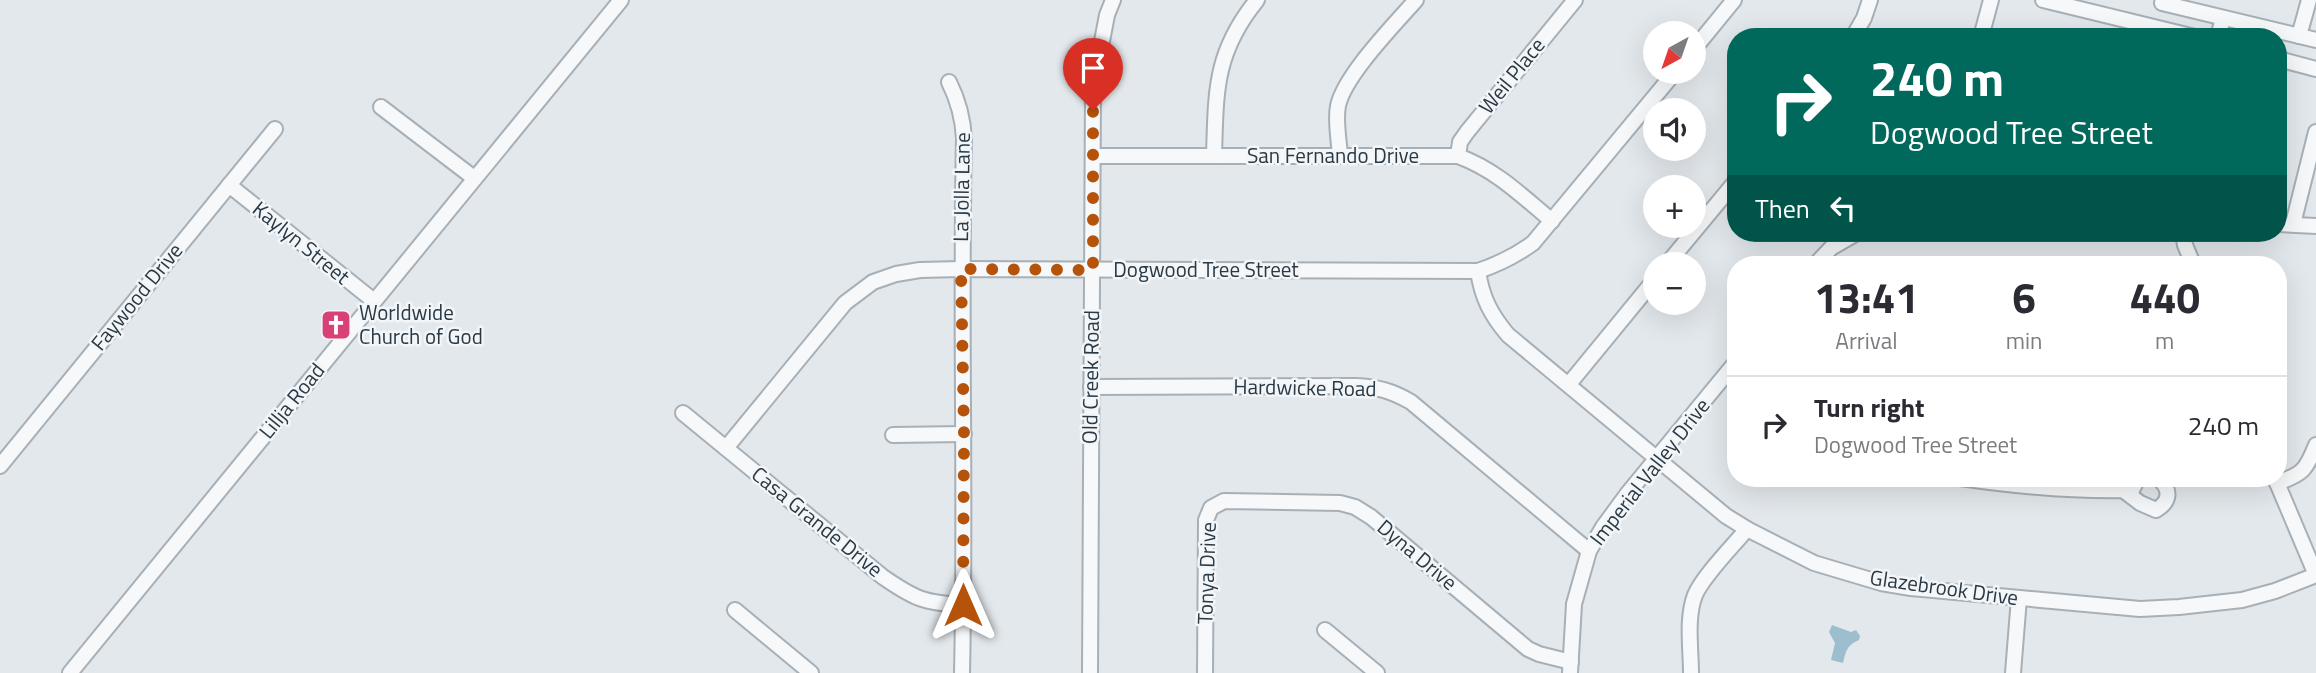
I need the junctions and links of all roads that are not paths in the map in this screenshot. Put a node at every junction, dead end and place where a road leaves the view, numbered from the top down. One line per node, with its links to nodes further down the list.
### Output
1 (621, 0): 33 (street, Lillja Road)
2 (1113, 0): 29 (street, Old Creek Road)
3 (1257, 0): 30 (street)
4 (1416, 0): 31 (street)
5 (1575, 0): 32 (street, Weil Place)
6 (1734, 0): 19 (street)
7 (1870, 0): 13 (street)
8 (1991, 0): 14 (street)
9 (2043, 0): 15 (street)
10 (2309, 0): 20 (street)
11 (2163, 2): 12 (street)
12 (2222, 18): 16 (street); 17 (street)
13 (1858, 28)
14 (1983, 28)
15 (2158, 28)
16 (2220, 28)
17 (2265, 28)
18 (2287, 33): 20 (street)
19 (1706, 34)
20 (2299, 36): 21 (street)
21 (2316, 40)
22 (2287, 61): 23 (street)
23 (2316, 69)
24 (949, 82): 43 (street, La Jolla Lane)
25 (1665, 84): 36 (street, Dogwood Tree Street)
26 (381, 107): 33 (street)
27 (275, 129): 34 (street, Faywood Drive)
28 (2316, 131): 37 (street)
29 (1093, 156): 30 (street, San Fernando Drive); 44 (street, Old Creek Road)
30 (1214, 156): 31 (street, San Fernando Drive)
31 (1340, 156): 32 (street, San Fernando Drive)
32 (1458, 156): 36 (street, San Fernando Drive)
33 (474, 178): 47 (street, Lillja Road)
34 (229, 185): 47 (street, Kaylyn Street); 57 (street, Faywood Drive)
35 (1727, 192): 41 (street)
36 (1552, 220): 45 (street, Dogwood Tree Street)
37 (2287, 221)
38 (2287, 224): 39 (street)
39 (2316, 226)
40 (1841, 242): 42 (street)
41 (1677, 252)
42 (1823, 256)
43 (961, 269): 44 (street, Dogwood Tree Street); 52 (street, La Jolla Lane); 55 (street, Dogwood Tree Street)
44 (1093, 270): 45 (street, Dogwood Tree Street); 50 (street, Old Creek Road)
45 (1478, 271): 49 (street, Glazebrook Drive)
46 (1643, 294): 49 (street)
47 (374, 301): 73 (street, Lillja Road)
48 (1727, 376): 56 (street, Imperial Valley Drive)
49 (1569, 384): 56 (street, Glazebrook Drive)
50 (1091, 387): 66 (street, Hardwicke Road); 76 (street, Old Creek Road)
51 (683, 413): 55 (street, Casa Grande Drive)
52 (964, 434): 53 (street); 69 (street, La Jolla Lane)
53 (893, 435)
54 (2316, 445): 58 (street)
55 (726, 449): 69 (street, Casa Grande Drive)
56 (1657, 459): 65 (street, Glazebrook Drive); 66 (street, Imperial Valley Drive)
57 (0, 466)
58 (2287, 478)
59 (2052, 487): 63 (street)
60 (2134, 487): 63 (street)
61 (2166, 487): 63 (street)
62 (2279, 487): 67 (street)
63 (2123, 490)
64 (1244, 501): 72 (street, Dyna Drive); 77 (street, Tonya Drive)
65 (1747, 529): 68 (street, Glazebrook Drive); 79 (street)
66 (1589, 551): 72 (street, Imperial Valley Drive)
67 (2316, 575): 68 (street, Glazebrook Drive)
68 (2019, 598): 80 (street)
69 (963, 605): 75 (street, La Jolla Lane)
70 (735, 610): 74 (street)
71 (1325, 630): 78 (street)
72 (1570, 668)
73 (70, 673)
74 (811, 673)
75 (962, 673)
76 (1090, 673)
77 (1205, 673)
78 (1377, 673)
79 (1690, 673)
80 (2013, 673)

